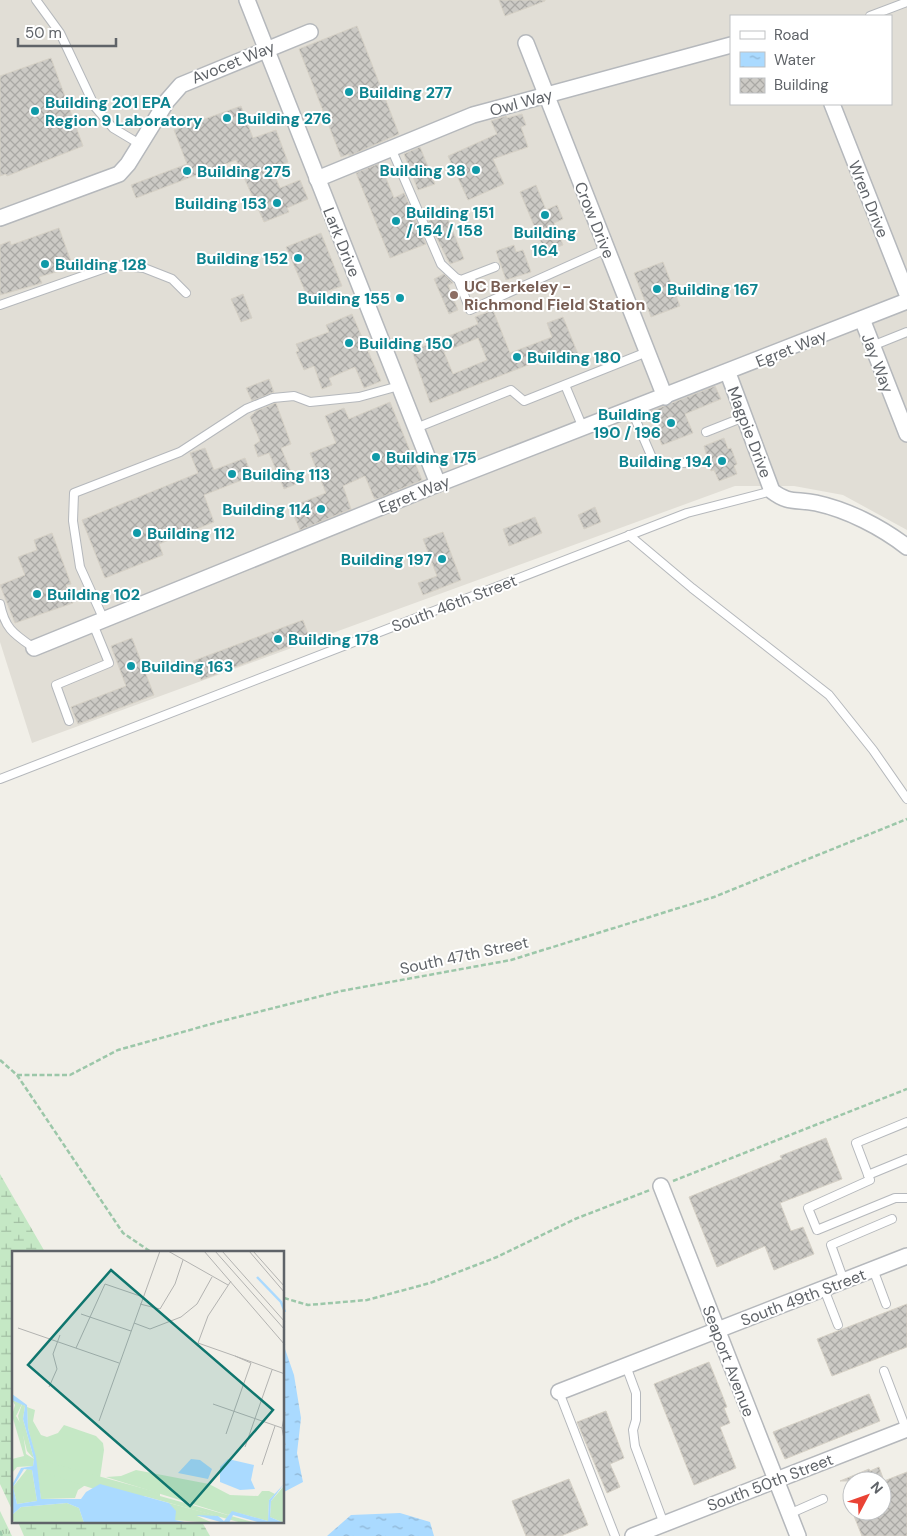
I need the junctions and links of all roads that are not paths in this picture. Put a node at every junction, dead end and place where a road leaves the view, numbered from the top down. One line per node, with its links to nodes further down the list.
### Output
1 (36, 0): 11 (lane)
2 (247, 0): 8 (street, Lark Drive)
3 (907, 2): 4 (lane)
4 (873, 15)
5 (310, 32): 8 (street, Avocet Way)
6 (526, 43): 9 (street, Crow Drive)
7 (730, 45): 9 (street, Owl Way)
8 (266, 48): 11 (street, Avocet Way); 13 (street, Lark Drive)
9 (546, 95): 12 (street, Owl Way); 15 (street, Crow Drive)
10 (832, 105): 19 (street, Wren Drive)
11 (138, 143): 14 (street, Avocet Way)
12 (391, 148): 13 (street, Owl Way); 17 (lane)
13 (317, 179): 28 (street, Lark Drive)
14 (0, 218)
15 (606, 249): 17 (lane); 25 (street, Crow Drive)
16 (495, 267): 17 (lane)
17 (458, 279)
18 (186, 292): 21 (lane)
19 (907, 294)
20 (907, 302): 22 (street, Egret Way)
21 (0, 304)
22 (862, 320): 24 (street, Jay Way); 26 (street, Egret Way)
23 (907, 332): 24 (lane)
24 (872, 346): 35 (street, Jay Way)
25 (647, 352): 27 (lane); 29 (street, Crow Drive)
26 (728, 373): 29 (street, Egret Way); 31 (street, Magpie Drive)
27 (564, 385): 32 (lane); 33 (lane)
28 (399, 386): 32 (street, Lark Drive); 42 (lane)
29 (665, 396): 30 (street, Egret Way)
30 (631, 409): 33 (street, Egret Way); 36 (lane)
31 (744, 417): 34 (lane); 38 (street, Magpie Drive)
32 (416, 428): 37 (street, Lark Drive)
33 (583, 428): 37 (street, Egret Way)
34 (706, 432)
35 (907, 434)
36 (700, 462)
37 (438, 484): 42 (street, Egret Way)
38 (772, 491): 39 (lane, South 46th Street); 40 (street)
39 (629, 535): 45 (lane, South 46th Street); 46 (lane)
40 (907, 547)
41 (0, 604): 43 (lane)
42 (99, 622): 43 (street, Egret Way); 44 (lane)
43 (34, 648)
44 (69, 721)
45 (0, 779)
46 (907, 799)
47 (907, 1122): 49 (lane)
48 (907, 1158): 49 (lane)
49 (868, 1175): 51 (lane)
50 (661, 1186): 59 (street, Seaport Avenue)
51 (907, 1198)
52 (892, 1220): 55 (lane)
53 (907, 1256): 54 (street, South 49th Street)
54 (873, 1270): 55 (street, South 49th Street); 57 (lane)
55 (844, 1281): 56 (street, South 49th Street)
56 (824, 1289): 58 (lane); 59 (street, South 49th Street)
57 (886, 1304)
58 (838, 1325)
59 (717, 1330): 60 (street, South 49th Street); 64 (street, Seaport Avenue)
60 (626, 1366): 62 (street, South 49th Street); 67 (lane)
61 (884, 1371): 63 (lane)
62 (559, 1392): 68 (lane)
63 (906, 1429): 64 (street, South 50th Street)
64 (776, 1480): 66 (street, Seaport Avenue); 67 (street, South 50th Street)
65 (823, 1499): 66 (lane)
66 (789, 1514): 70 (street, Seaport Avenue)
67 (664, 1524): 69 (street, South 50th Street)
68 (615, 1536)
69 (632, 1536)
70 (798, 1536)

